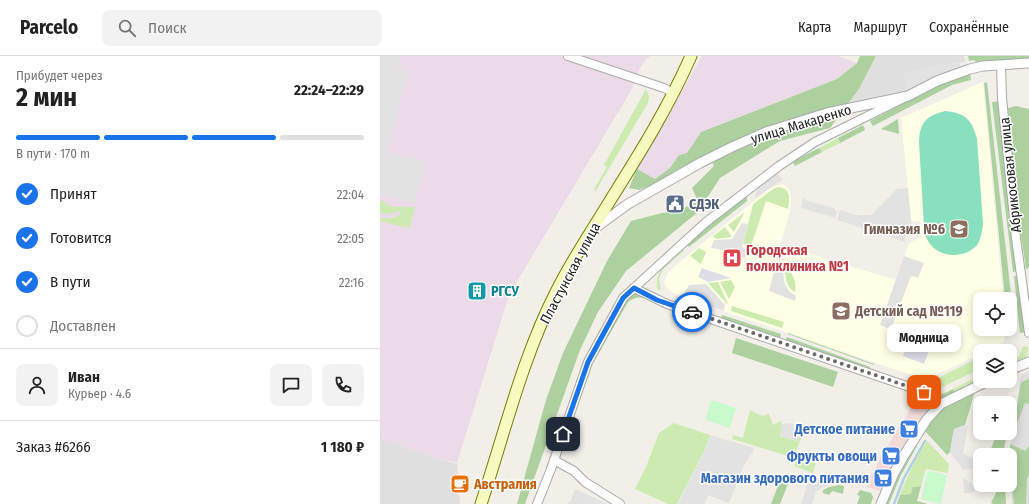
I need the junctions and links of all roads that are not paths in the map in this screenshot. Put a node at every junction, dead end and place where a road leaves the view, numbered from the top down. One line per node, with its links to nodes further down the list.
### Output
1 (568, 56): 5 (street)
2 (691, 56): 5 (main road, Пластунская улица)
3 (1029, 63): 4 (street, улица Макаренко)
4 (1001, 65): 6 (street, улица Макаренко); 9 (street, Абрикосовая улица)
5 (673, 93): 7 (main road, Пластунская улица)
6 (908, 96): 7 (street, улица Макаренко); 8 (street)
7 (590, 231): 15 (main road, Пластунская улица)
8 (634, 288): 13 (street); 14 (street)
9 (1029, 333)
10 (1029, 362): 11 (street)
11 (1017, 367)
12 (973, 388): 13 (street)
13 (940, 404): 18 (street)
14 (554, 460): 16 (street); 17 (street)
15 (481, 504)
16 (538, 504)
17 (620, 504)
18 (881, 504)

